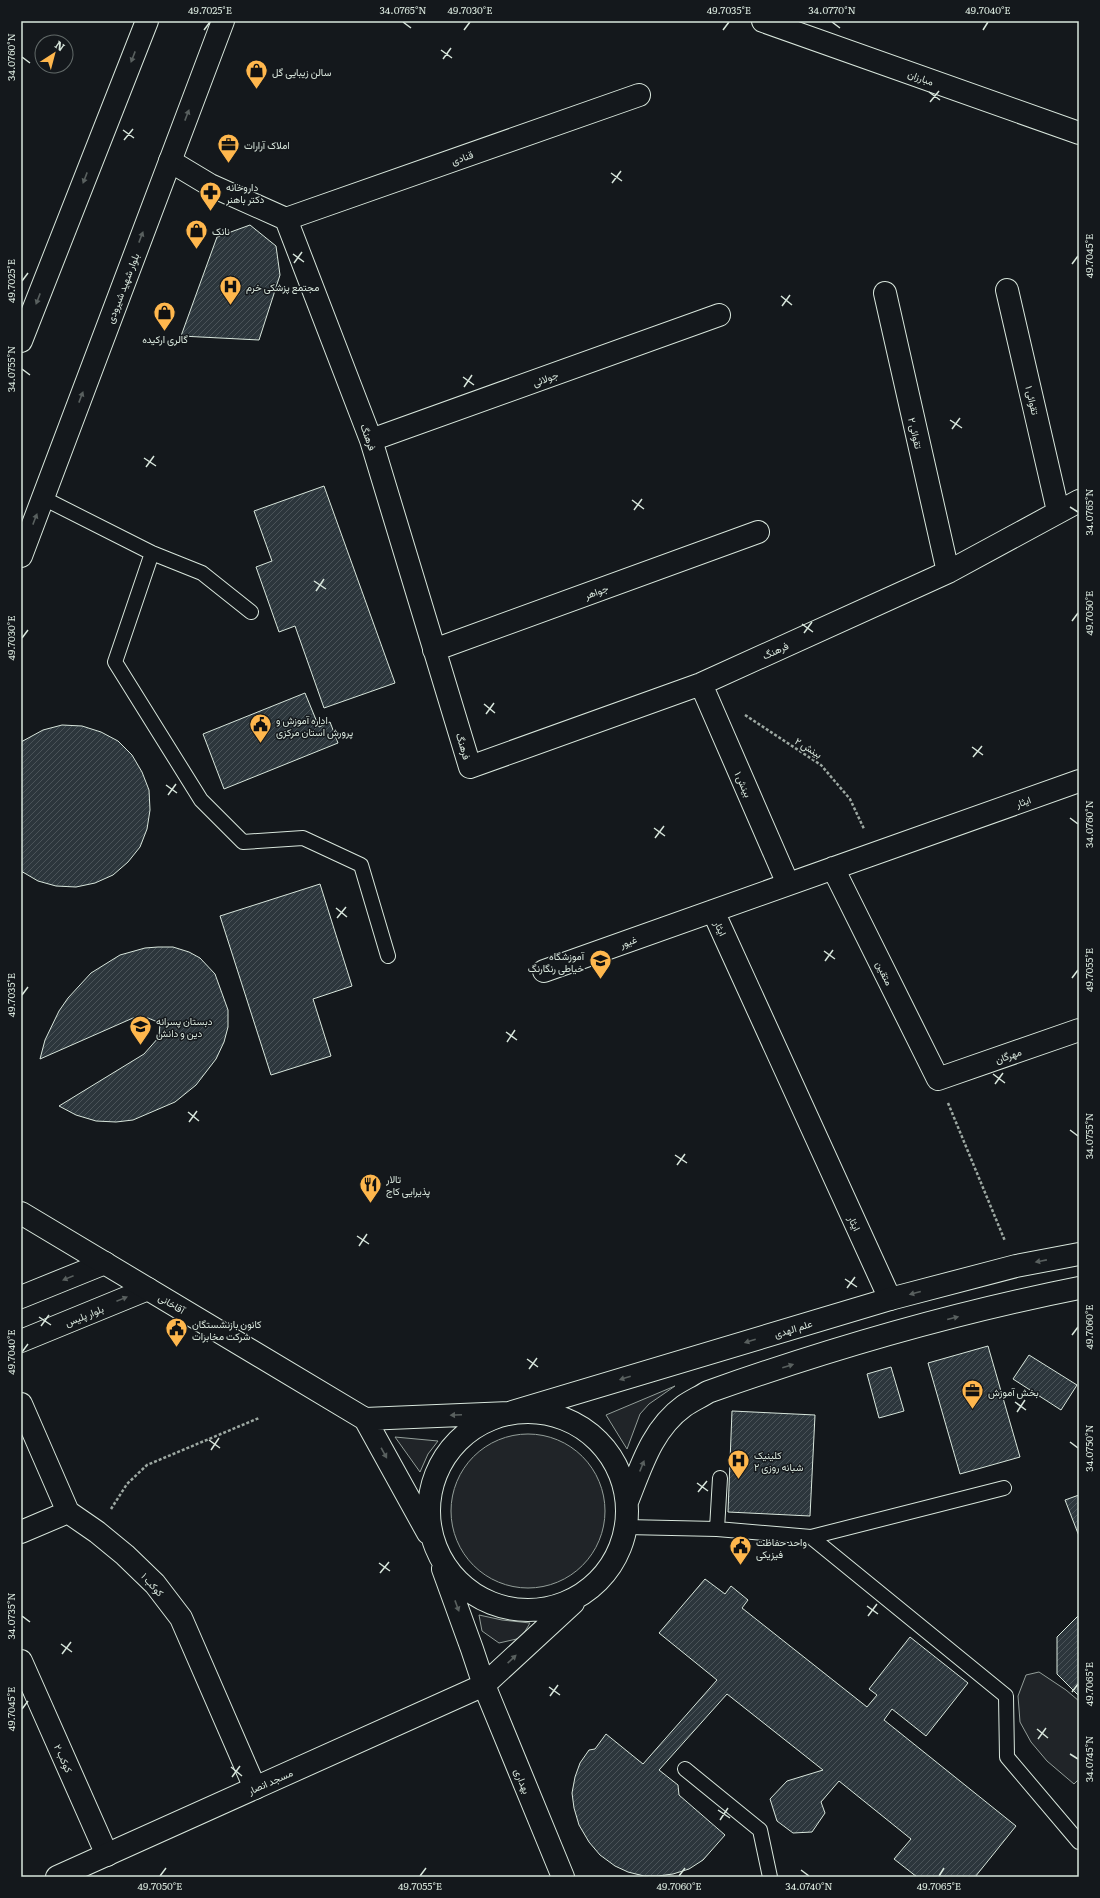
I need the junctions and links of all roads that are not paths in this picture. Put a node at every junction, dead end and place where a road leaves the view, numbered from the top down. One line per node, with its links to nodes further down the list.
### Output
1 (147, 21): 11 (street, one-way to 11)
2 (223, 21): 6 (street, بلوار شهید شیرودی, one-way to 2)
3 (763, 21): 5 (street, مبارزان)
4 (639, 95): 7 (street, قنادی)
5 (1079, 133)
6 (170, 161): 7 (street); 13 (street, بلوار شهید شیرودی, one-way to 6)
7 (286, 219): 12 (street, فرهنگ)
8 (1007, 290): 15 (street, تقوائی ۱)
9 (885, 293): 19 (street, تقوائی ۲)
10 (719, 315): 12 (street, جولائی)
11 (21, 341)
12 (371, 440): 21 (street, فرهنگ)
13 (43, 498): 17 (lane); 18 (street, بلوار شهید شیرودی, one-way to 13)
14 (1079, 501): 15 (street, فرهنگ)
15 (1058, 511): 19 (street, فرهنگ)
16 (758, 532): 21 (street, جواهر)
17 (152, 553): 20 (lane); 27 (lane)
18 (21, 556)
19 (948, 572): 22 (street, فرهنگ)
20 (251, 612)
21 (434, 650): 22 (street, فرهنگ)
22 (701, 684): 25 (street, بینش ۱)
23 (1079, 781): 24 (street, ایثار)
24 (833, 868): 25 (street, ایثار); 30 (street, متقین)
25 (788, 884): 26 (street, ایثار)
26 (713, 911): 28 (street, غیور); 37 (street, ایثار)
27 (388, 956)
28 (544, 971)
29 (1079, 1030): 30 (street, مهرگان)
30 (938, 1079)
31 (21, 1213): 33 (street, آقاخانی)
32 (1079, 1254): 37 (street, علم الهدی, one-way to 37)
33 (105, 1263): 35 (street, آقاخانی); 36 (street, one-way to 36)
34 (1079, 1288): 44 (street, one-way to 34)
35 (148, 1289): 38 (street, بلوار پلیس, one-way to 35); 41 (street, آقاخانی)
36 (21, 1297)
37 (890, 1299): 40 (street, علم الهدی, one-way to 40)
38 (21, 1341)
39 (21, 1404): 45 (street)
40 (509, 1413): 41 (street, one-way to 41); 44 (street); 50 (street)
41 (365, 1419): 50 (street, one-way to 50)
42 (720, 1478): 47 (lane)
43 (1004, 1488): 49 (lane)
44 (627, 1502): 46 (street, مسجد انصار)
45 (68, 1512): 48 (street); 55 (street, کوکب ۱)
46 (626, 1527): 47 (lane); 51 (street, مسجد انصار)
47 (717, 1529): 49 (lane)
48 (21, 1532)
49 (811, 1537): 56 (lane)
50 (434, 1543): 51 (street); 53 (street, بهداری, one-way to 53)
51 (581, 1595): 53 (street, مسجد انصار, one-way to 51)
52 (21, 1661): 57 (street, کوکب ۲)
53 (484, 1685): 55 (street, مسجد انصار); 59 (street, بهداری)
54 (685, 1769): 60 (lane)
55 (255, 1788): 57 (street, مسجد انصار)
56 (1079, 1842)
57 (107, 1855): 58 (street, مسجد انصار)
58 (57, 1877)
59 (563, 1877)
60 (770, 1877)

